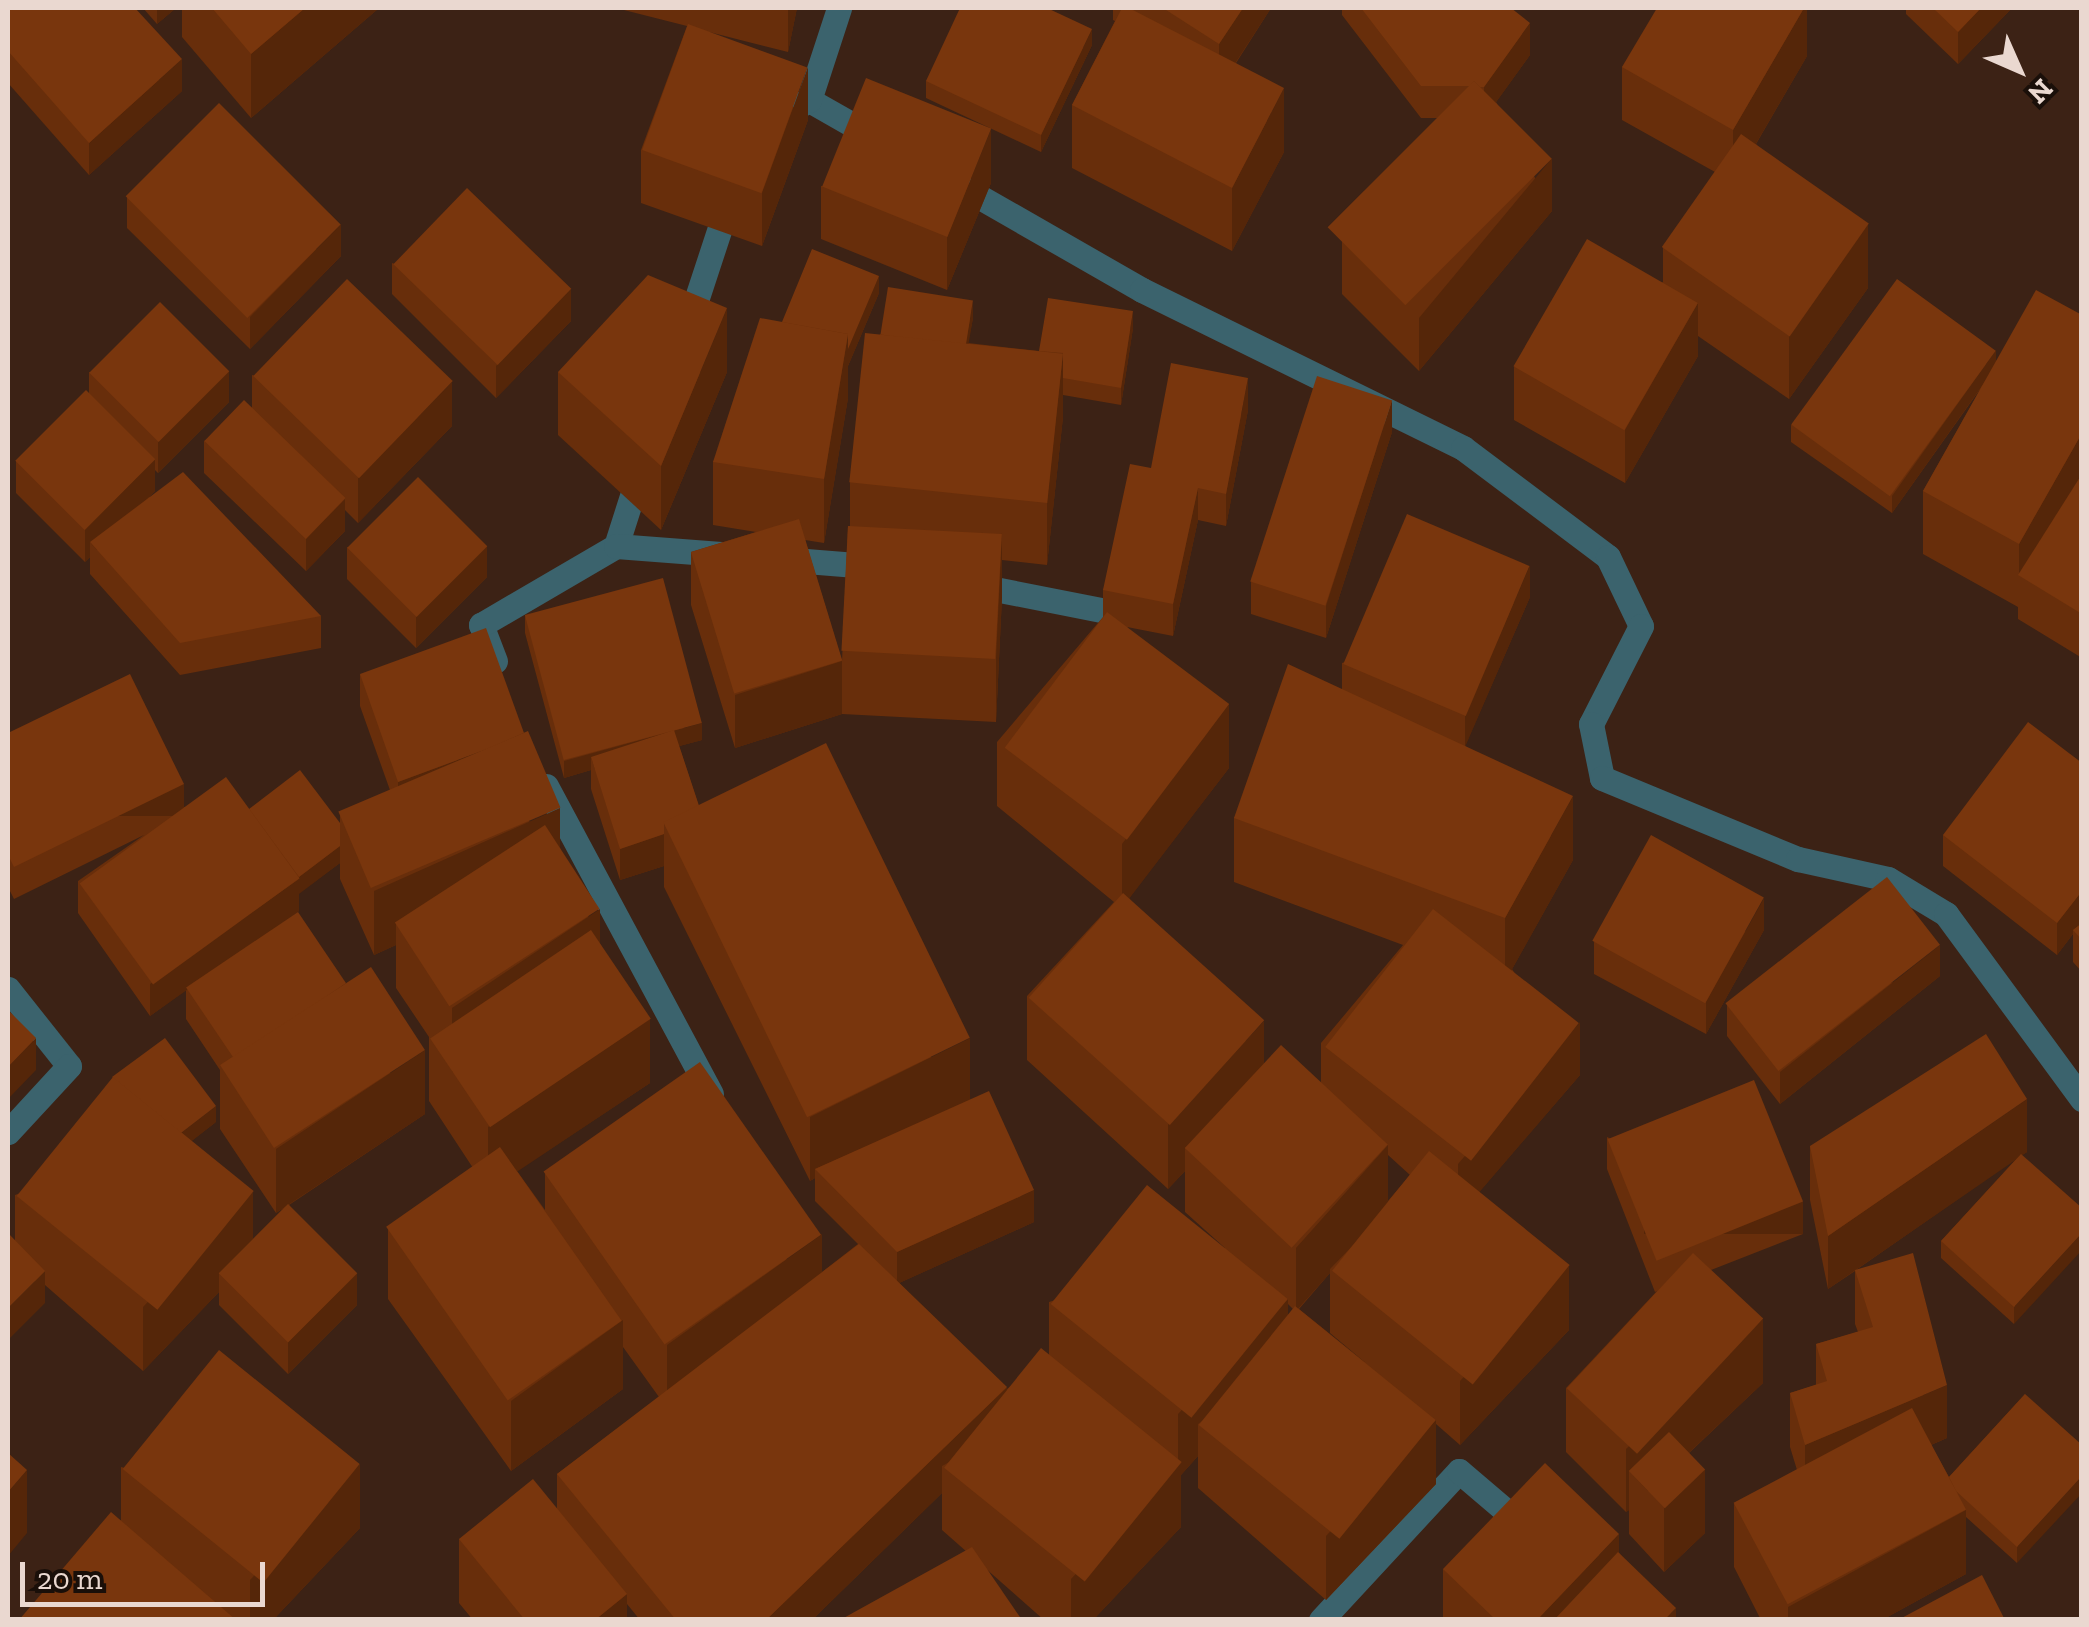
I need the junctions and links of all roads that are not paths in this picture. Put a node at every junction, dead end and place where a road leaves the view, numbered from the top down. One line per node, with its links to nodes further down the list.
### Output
1 (839, 8): 2 (street)
2 (809, 100): 3 (street); 4 (street)
3 (780, 115)
4 (892, 147)
5 (926, 166): 16 (street)
6 (740, 168): 7 (street)
7 (678, 357)
8 (647, 452): 9 (street)
9 (616, 546): 10 (street); 13 (street)
10 (901, 571)
11 (938, 578): 12 (street)
12 (1107, 610)
13 (508, 695)
14 (535, 765): 17 (street)
15 (8, 989): 18 (street)
16 (2082, 1098)
17 (727, 1124)
18 (8, 1132)
19 (1546, 1545): 20 (street)
20 (1320, 1620)

